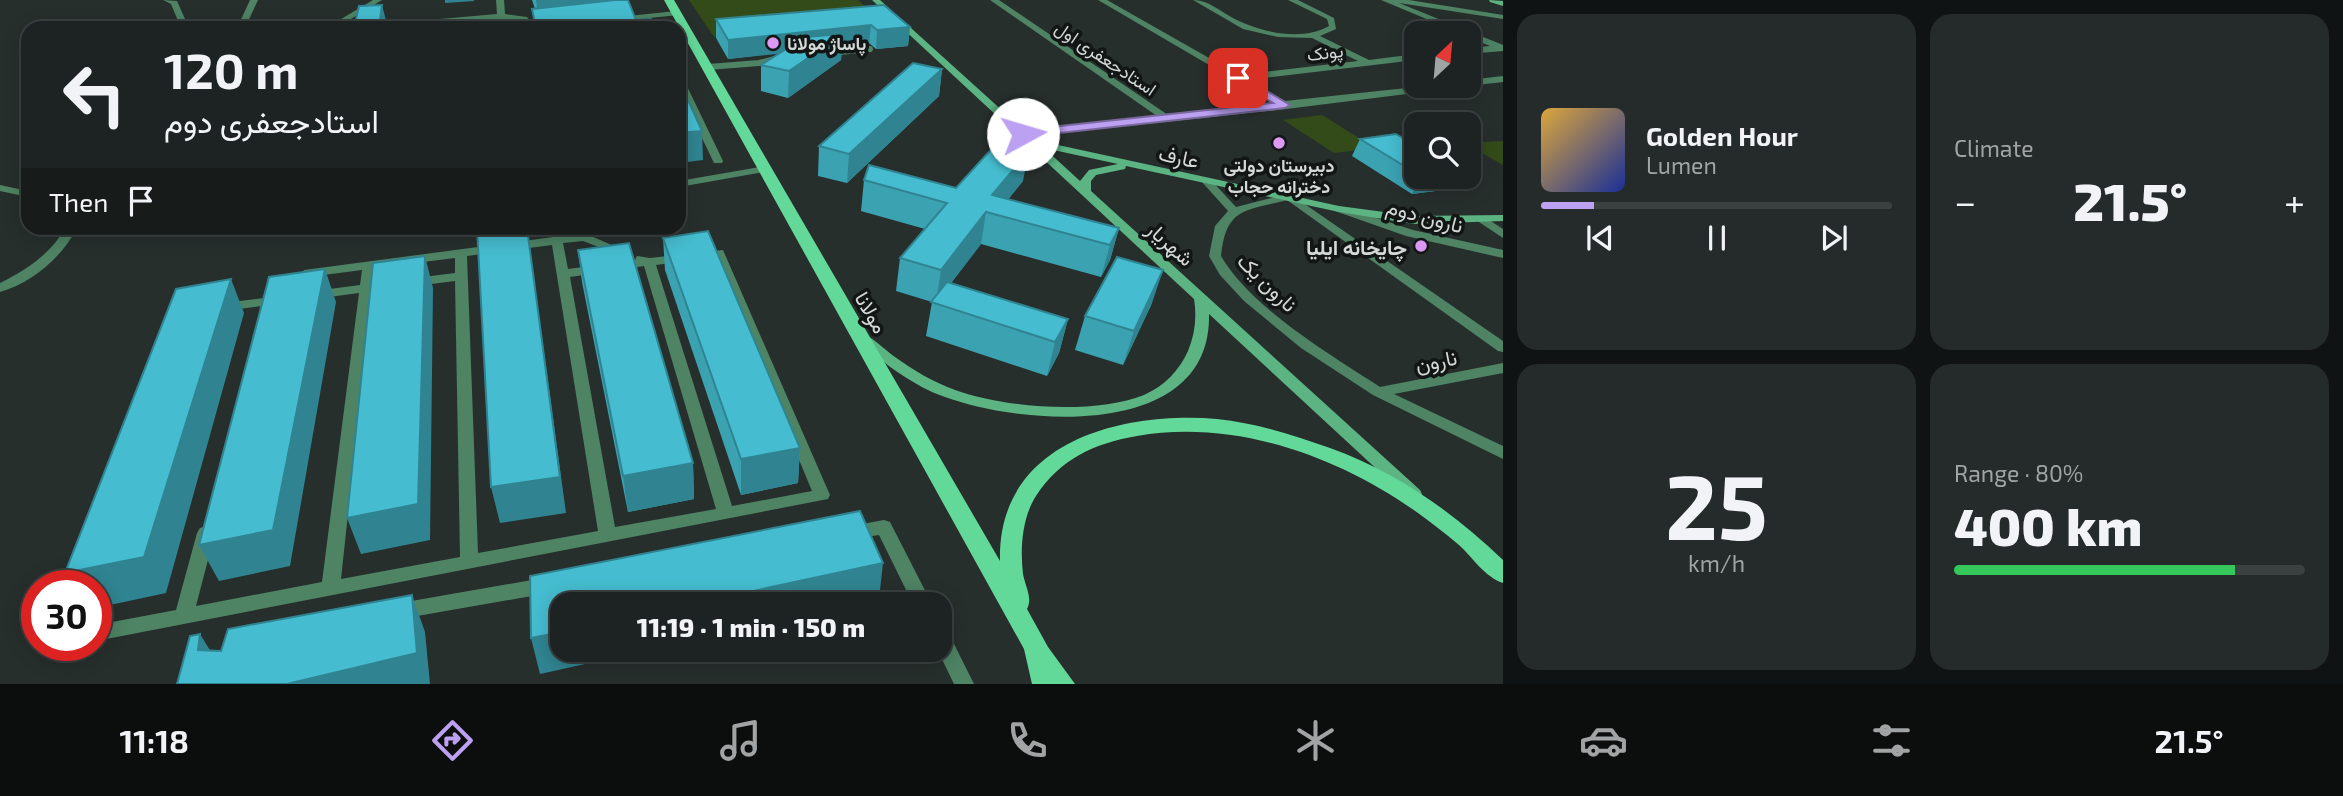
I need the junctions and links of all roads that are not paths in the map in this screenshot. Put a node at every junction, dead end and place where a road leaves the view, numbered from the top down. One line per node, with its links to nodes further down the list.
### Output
1 (167, 0): 19 (street)
2 (254, 0): 20 (street)
3 (378, 0): 21 (street)
4 (500, 0): 15 (street)
5 (876, 0): 45 (main road, شهریار)
6 (994, 0): 44 (street, استادجعفری اول)
7 (1102, 0): 37 (street)
8 (1197, 0): 27 (street)
9 (1292, 0): 27 (street)
10 (1385, 0): 25 (street)
11 (1395, 0): 17 (street)
12 (1493, 0): 13 (main road)
13 (1503, 4)
14 (673, 7): 16 (street)
15 (501, 16): 22 (street); 23 (street)
16 (648, 16): 18 (street); 24 (street)
17 (1503, 17)
18 (613, 20)
19 (182, 21)
20 (244, 21)
21 (342, 21)
22 (442, 21)
23 (526, 21)
24 (650, 21)
25 (1436, 21)
26 (686, 29): 36 (main road, مولانا)
27 (1311, 34): 35 (street)
28 (1481, 40): 29 (street)
29 (1502, 48): 31 (street)
30 (870, 49): 32 (lane)
31 (1481, 50)
32 (821, 53)
33 (796, 56): 36 (lane)
34 (1404, 58): 35 (street, پونک)
35 (1368, 63): 37 (street, پونک)
36 (708, 67): 48 (main road, مولانا)
37 (1238, 78): 42 (street)
38 (1503, 79): 39 (street)
39 (1481, 82)
40 (1404, 91): 42 (street)
41 (686, 95): 46 (street)
42 (1285, 105): 43 (street); 44 (street)
43 (1296, 112)
44 (1166, 118): 45 (street)
45 (1028, 138): 47 (main road, عارف); 54 (main road, شهریار)
46 (718, 161)
47 (1137, 167): 51 (main road, عارف); 54 (main road)
48 (765, 169): 49 (street); 75 (main road, مولانا)
49 (723, 177): 50 (street); 52 (street)
50 (686, 178)
51 (1207, 182): 56 (main road, عارف); 58 (street)
52 (686, 183)
53 (0, 188): 55 (street)
54 (1086, 191): 73 (main road, شهریار)
55 (21, 192)
56 (1288, 199): 57 (main road, عارف); 58 (street); 76 (street)
57 (1339, 209): 60 (main road, عارف); 65 (street, نارون دوم)
58 (1234, 211): 78 (street, نارون یک)
59 (1503, 218): 60 (main road, عارف)
60 (1483, 220): 61 (street)
61 (1503, 234)
62 (67, 235): 71 (street)
63 (557, 241): 64 (street); 66 (street); 69 (street)
64 (461, 253): 67 (street); 70 (street)
65 (1503, 254)
66 (649, 262): 69 (street); 81 (street); 81 (street)
67 (369, 265): 68 (street); 72 (street)
68 (300, 274)
69 (562, 274): 83 (street)
70 (462, 276): 72 (street); 86 (street)
71 (0, 288)
72 (366, 288): 74 (street); 89 (street)
73 (1199, 293): 75 (main road); 82 (main road, شهریار)
74 (206, 310)
75 (860, 337): 94 (main road, مولانا)
76 (1503, 348)
77 (1503, 368): 78 (street, نارون)
78 (1378, 393): 79 (street, نارون یک)
79 (1503, 453)
80 (211, 512): 92 (street)
81 (726, 514): 83 (street)
82 (1438, 516): 85 (main road); 94 (main road)
83 (608, 536): 86 (street)
84 (830, 536): 90 (street)
85 (1494, 559): 87 (main road)
86 (469, 563): 89 (street)
87 (1503, 574)
88 (569, 582): 91 (street)
89 (331, 589): 92 (street)
90 (917, 592)
91 (377, 615)
92 (184, 617): 93 (street)
93 (112, 630)
94 (1036, 647): 97 (main road); 98 (main road)
95 (952, 660): 96 (street)
96 (964, 684)
97 (1045, 684)
98 (1062, 684)

